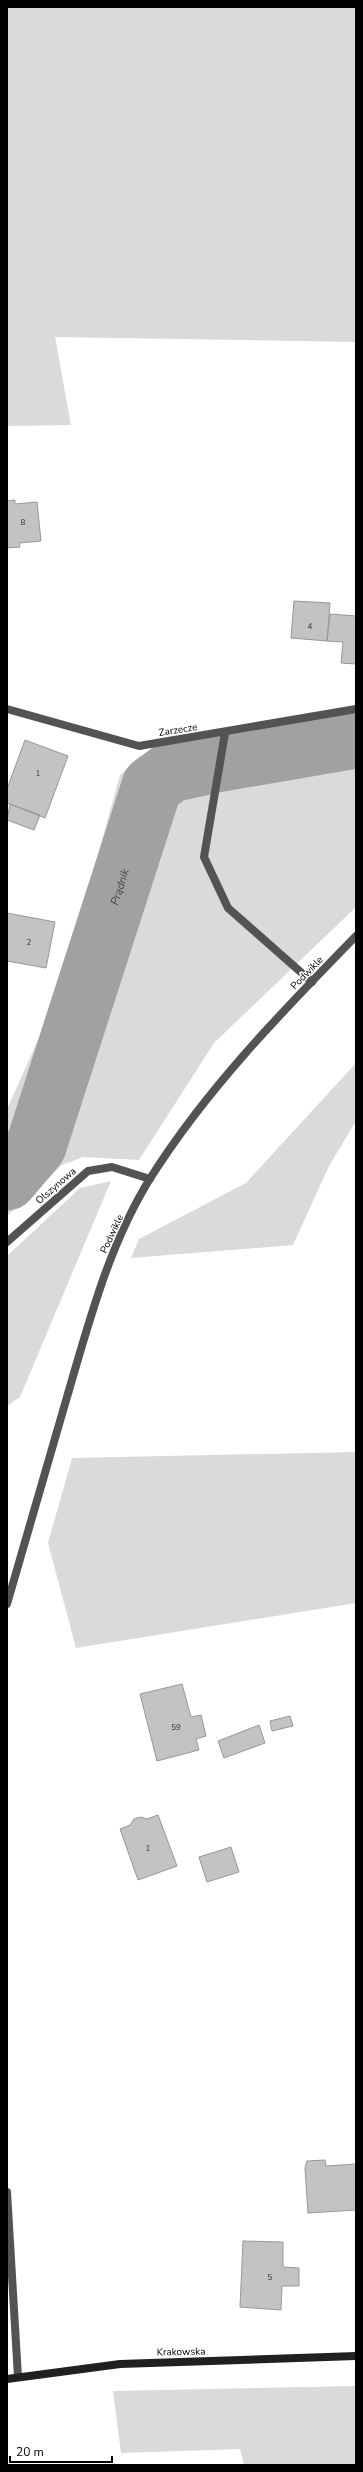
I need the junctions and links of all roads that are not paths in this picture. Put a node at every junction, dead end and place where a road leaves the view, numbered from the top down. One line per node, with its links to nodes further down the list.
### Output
1 (7, 709): 3 (street, Zarzecze)
2 (356, 709): 3 (street, Zarzecze)
3 (224, 736): 5 (street)
4 (356, 936): 5 (street, Podwikle)
5 (312, 982): 6 (street, Podwikle)
6 (150, 1179): 7 (street, Olszynowa); 8 (street, Podwikle)
7 (7, 1242)
8 (7, 1604)
9 (7, 2192): 11 (street)
10 (356, 2356): 11 (main road, Krakowska)
11 (18, 2377): 12 (main road, Krakowska)
12 (7, 2378)

